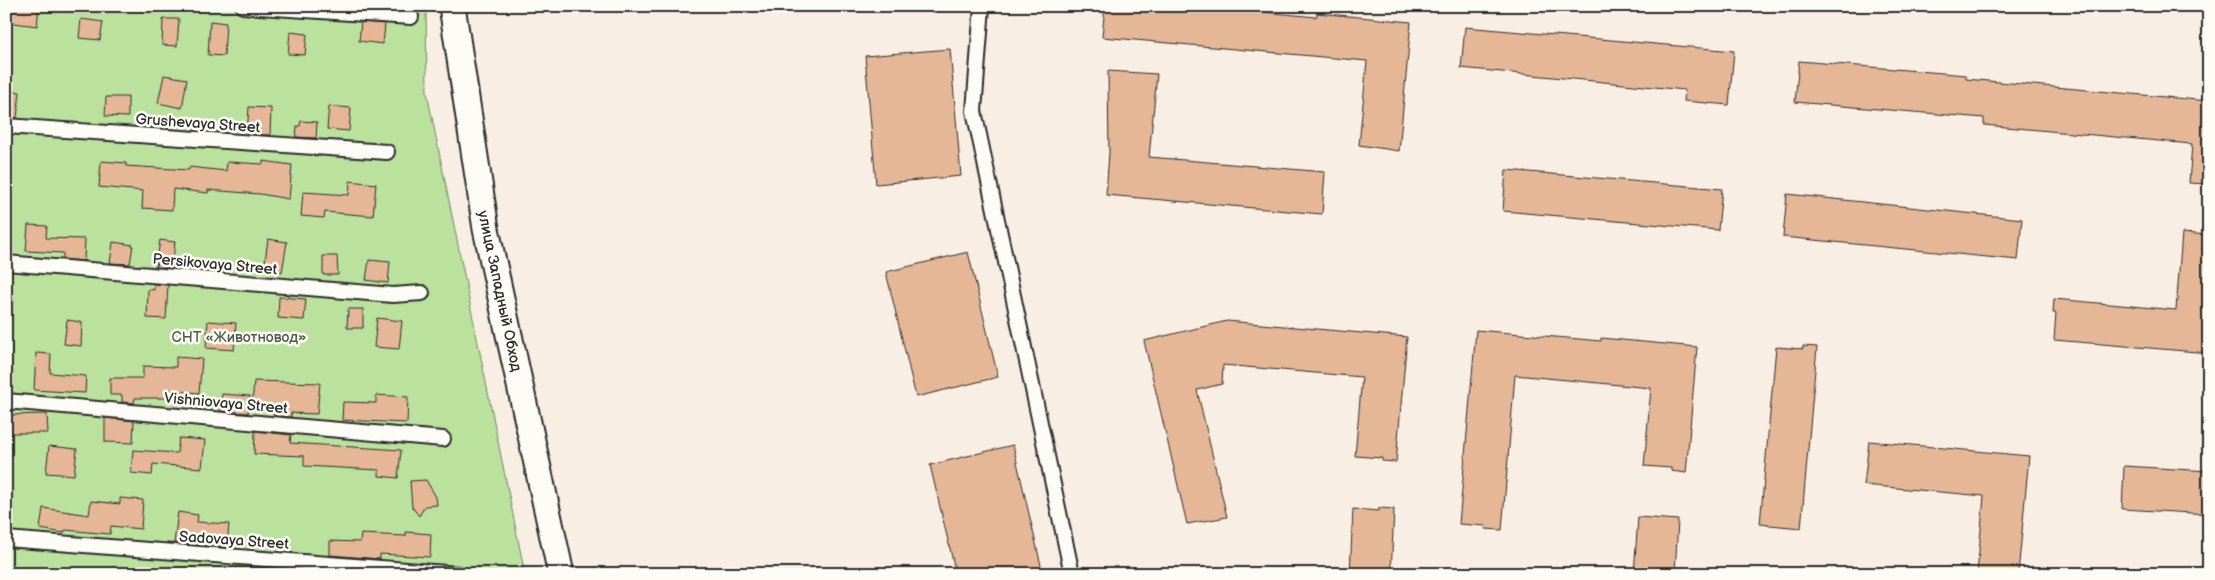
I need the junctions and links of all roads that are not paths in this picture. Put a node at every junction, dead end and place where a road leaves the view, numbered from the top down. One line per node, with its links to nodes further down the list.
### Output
1 (243, 6): 5 (street)
2 (452, 6): 14 (highway, улица Западный Обход)
3 (467, 6): 15 (highway, улица Западный Обход)
4 (982, 6): 16 (street)
5 (412, 17)
6 (6, 126): 7 (street, Grushevaya Street)
7 (387, 152)
8 (6, 263): 9 (street, Persikovaya Street)
9 (422, 293)
10 (6, 401): 11 (street, Vishniovaya Street)
11 (444, 439)
12 (6, 539): 13 (street, Sadovaya Street)
13 (459, 574)
14 (561, 574)
15 (572, 574)
16 (1072, 574)

